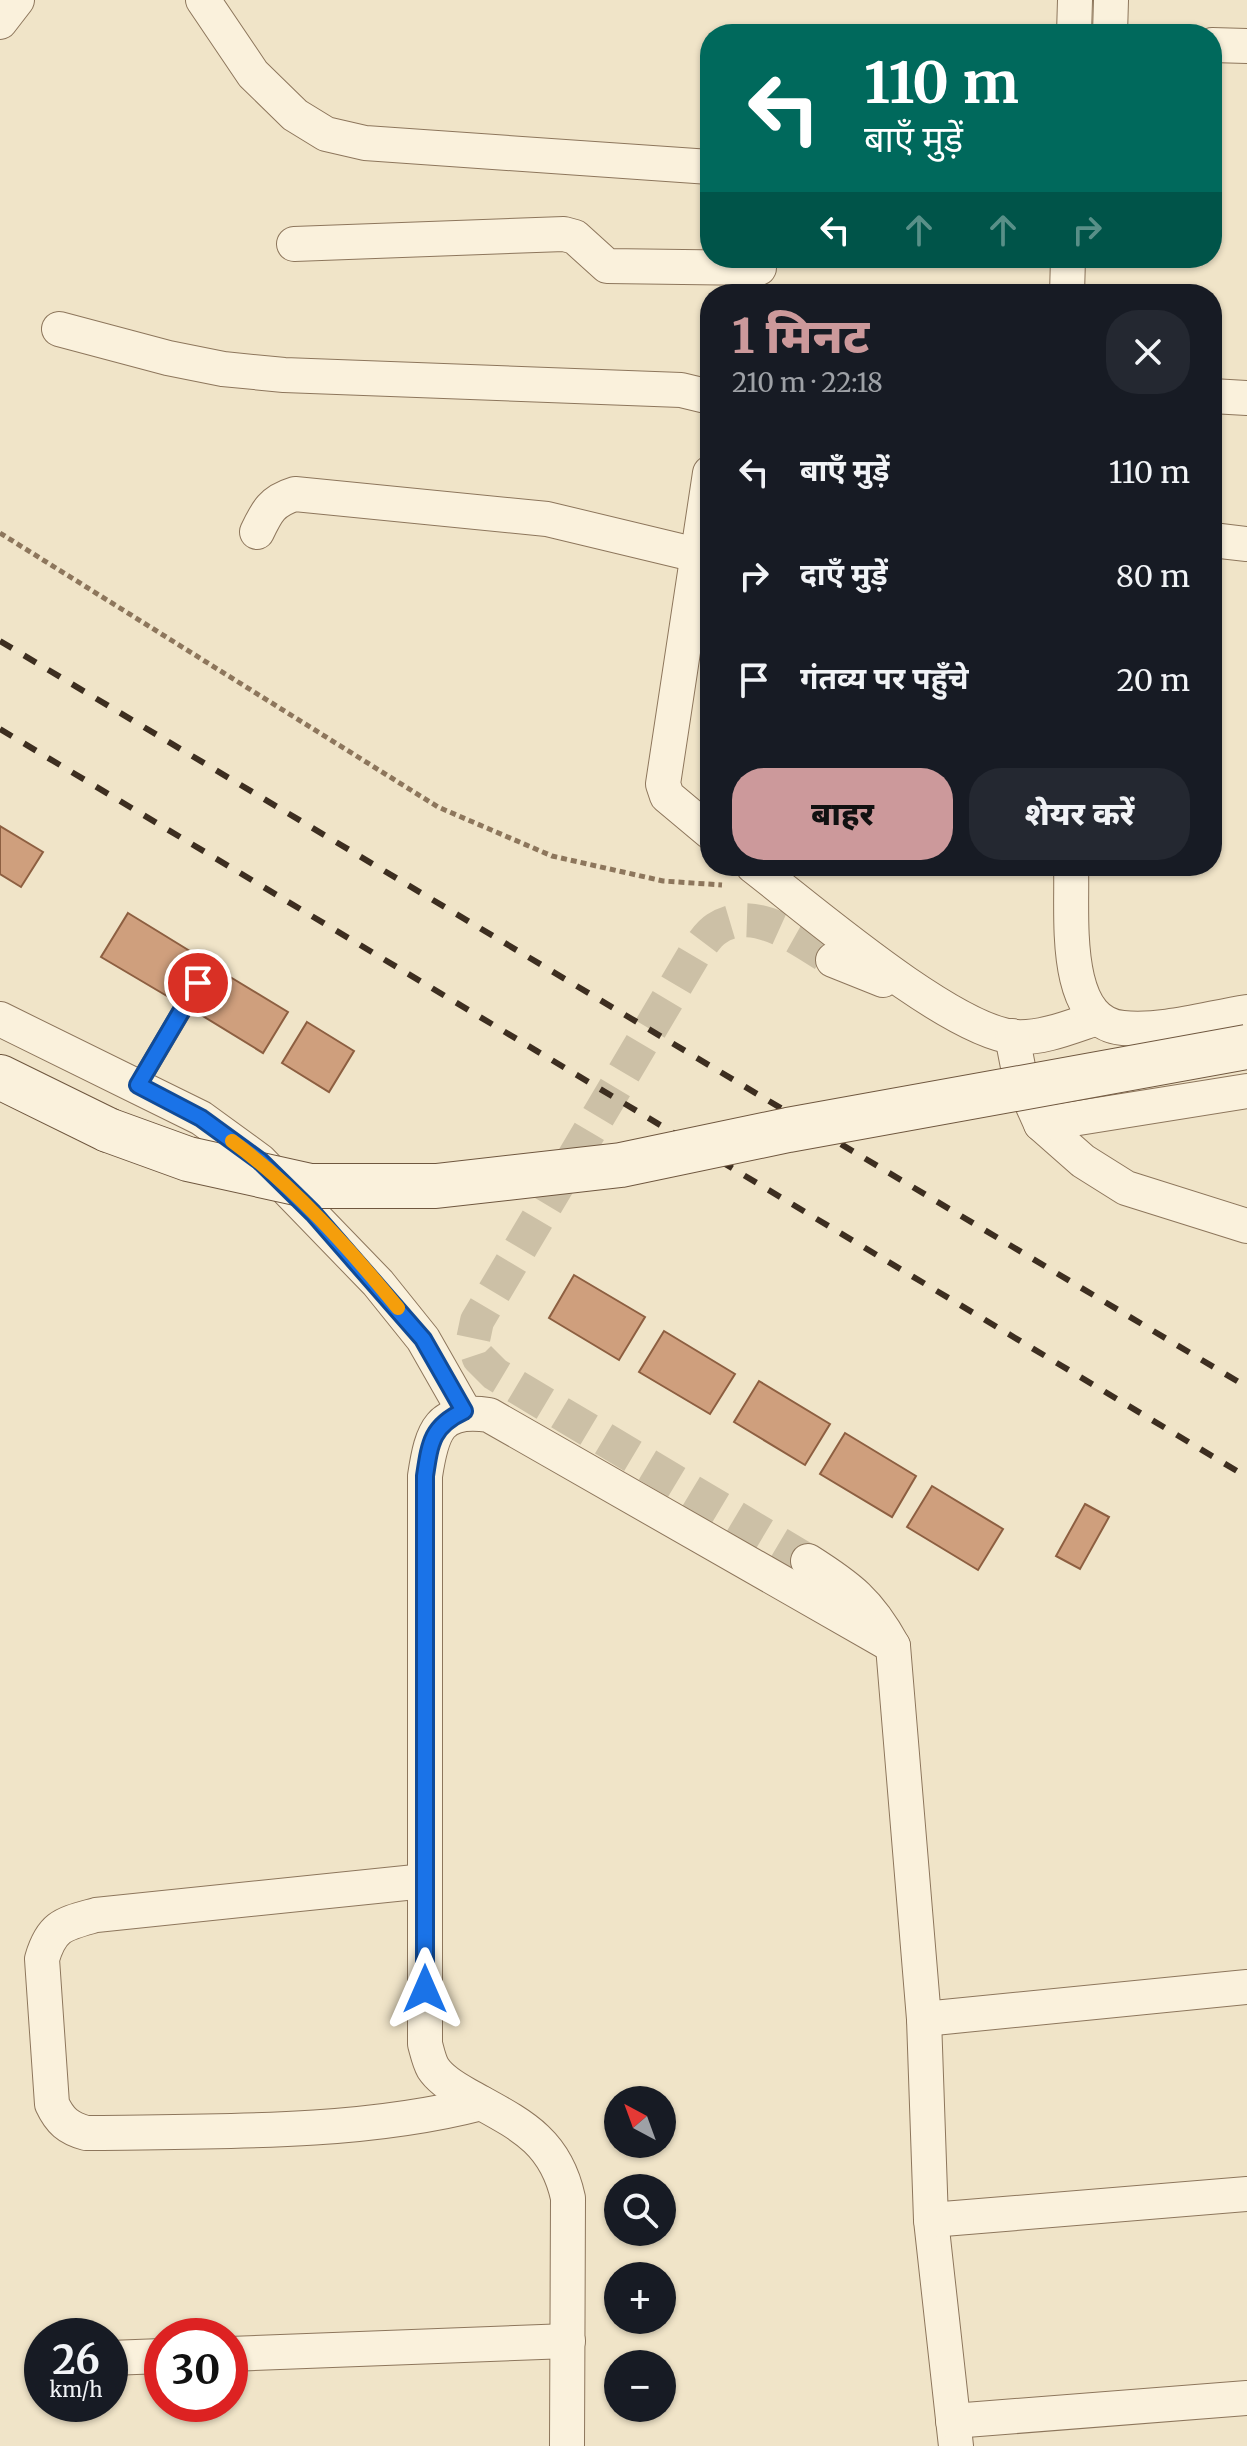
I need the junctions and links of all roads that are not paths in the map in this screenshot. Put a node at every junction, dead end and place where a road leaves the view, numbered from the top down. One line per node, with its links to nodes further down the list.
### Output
1 (17, 0): 6 (street)
2 (203, 0): 11 (street)
3 (1067, 0): 4 (street)
4 (1075, 0): 7 (street)
5 (1111, 0): 8 (street)
6 (0, 22)
7 (1074, 24)
8 (1110, 24)
9 (1222, 45): 10 (street)
10 (1247, 46)
11 (700, 166)
12 (294, 244): 13 (street)
13 (758, 273)
14 (59, 329): 15 (street)
15 (700, 395)
16 (1222, 397): 17 (street)
17 (1247, 398)
18 (257, 532): 22 (street)
19 (700, 536): 22 (street)
20 (1222, 541): 21 (street)
21 (1247, 544)
22 (697, 555): 23 (street)
23 (700, 824)
24 (766, 876): 28 (street)
25 (1072, 876): 30 (street)
26 (833, 960): 28 (street)
27 (210, 963): 35 (lane)
28 (935, 1002): 32 (street)
29 (1247, 1012): 30 (street)
30 (1097, 1018): 32 (street)
31 (0, 1019): 35 (street)
32 (1012, 1036): 37 (street)
33 (1247, 1047): 34 (street, bridge)
34 (0, 1077)
35 (138, 1085): 39 (street)
36 (1247, 1091): 37 (street)
37 (1041, 1124): 38 (street)
38 (1247, 1226)
39 (464, 1411): 41 (street); 42 (street)
40 (808, 1561): 41 (street)
41 (893, 1646): 44 (street)
42 (425, 1881): 45 (street); 45 (street)
43 (1247, 1987): 44 (street)
44 (924, 2019): 47 (street)
45 (481, 2103): 48 (street)
46 (1247, 2194): 47 (street)
47 (931, 2220): 51 (street)
48 (568, 2341): 49 (street); 52 (street)
49 (248, 2353)
50 (1247, 2398): 51 (street)
51 (955, 2434)
52 (567, 2446)

